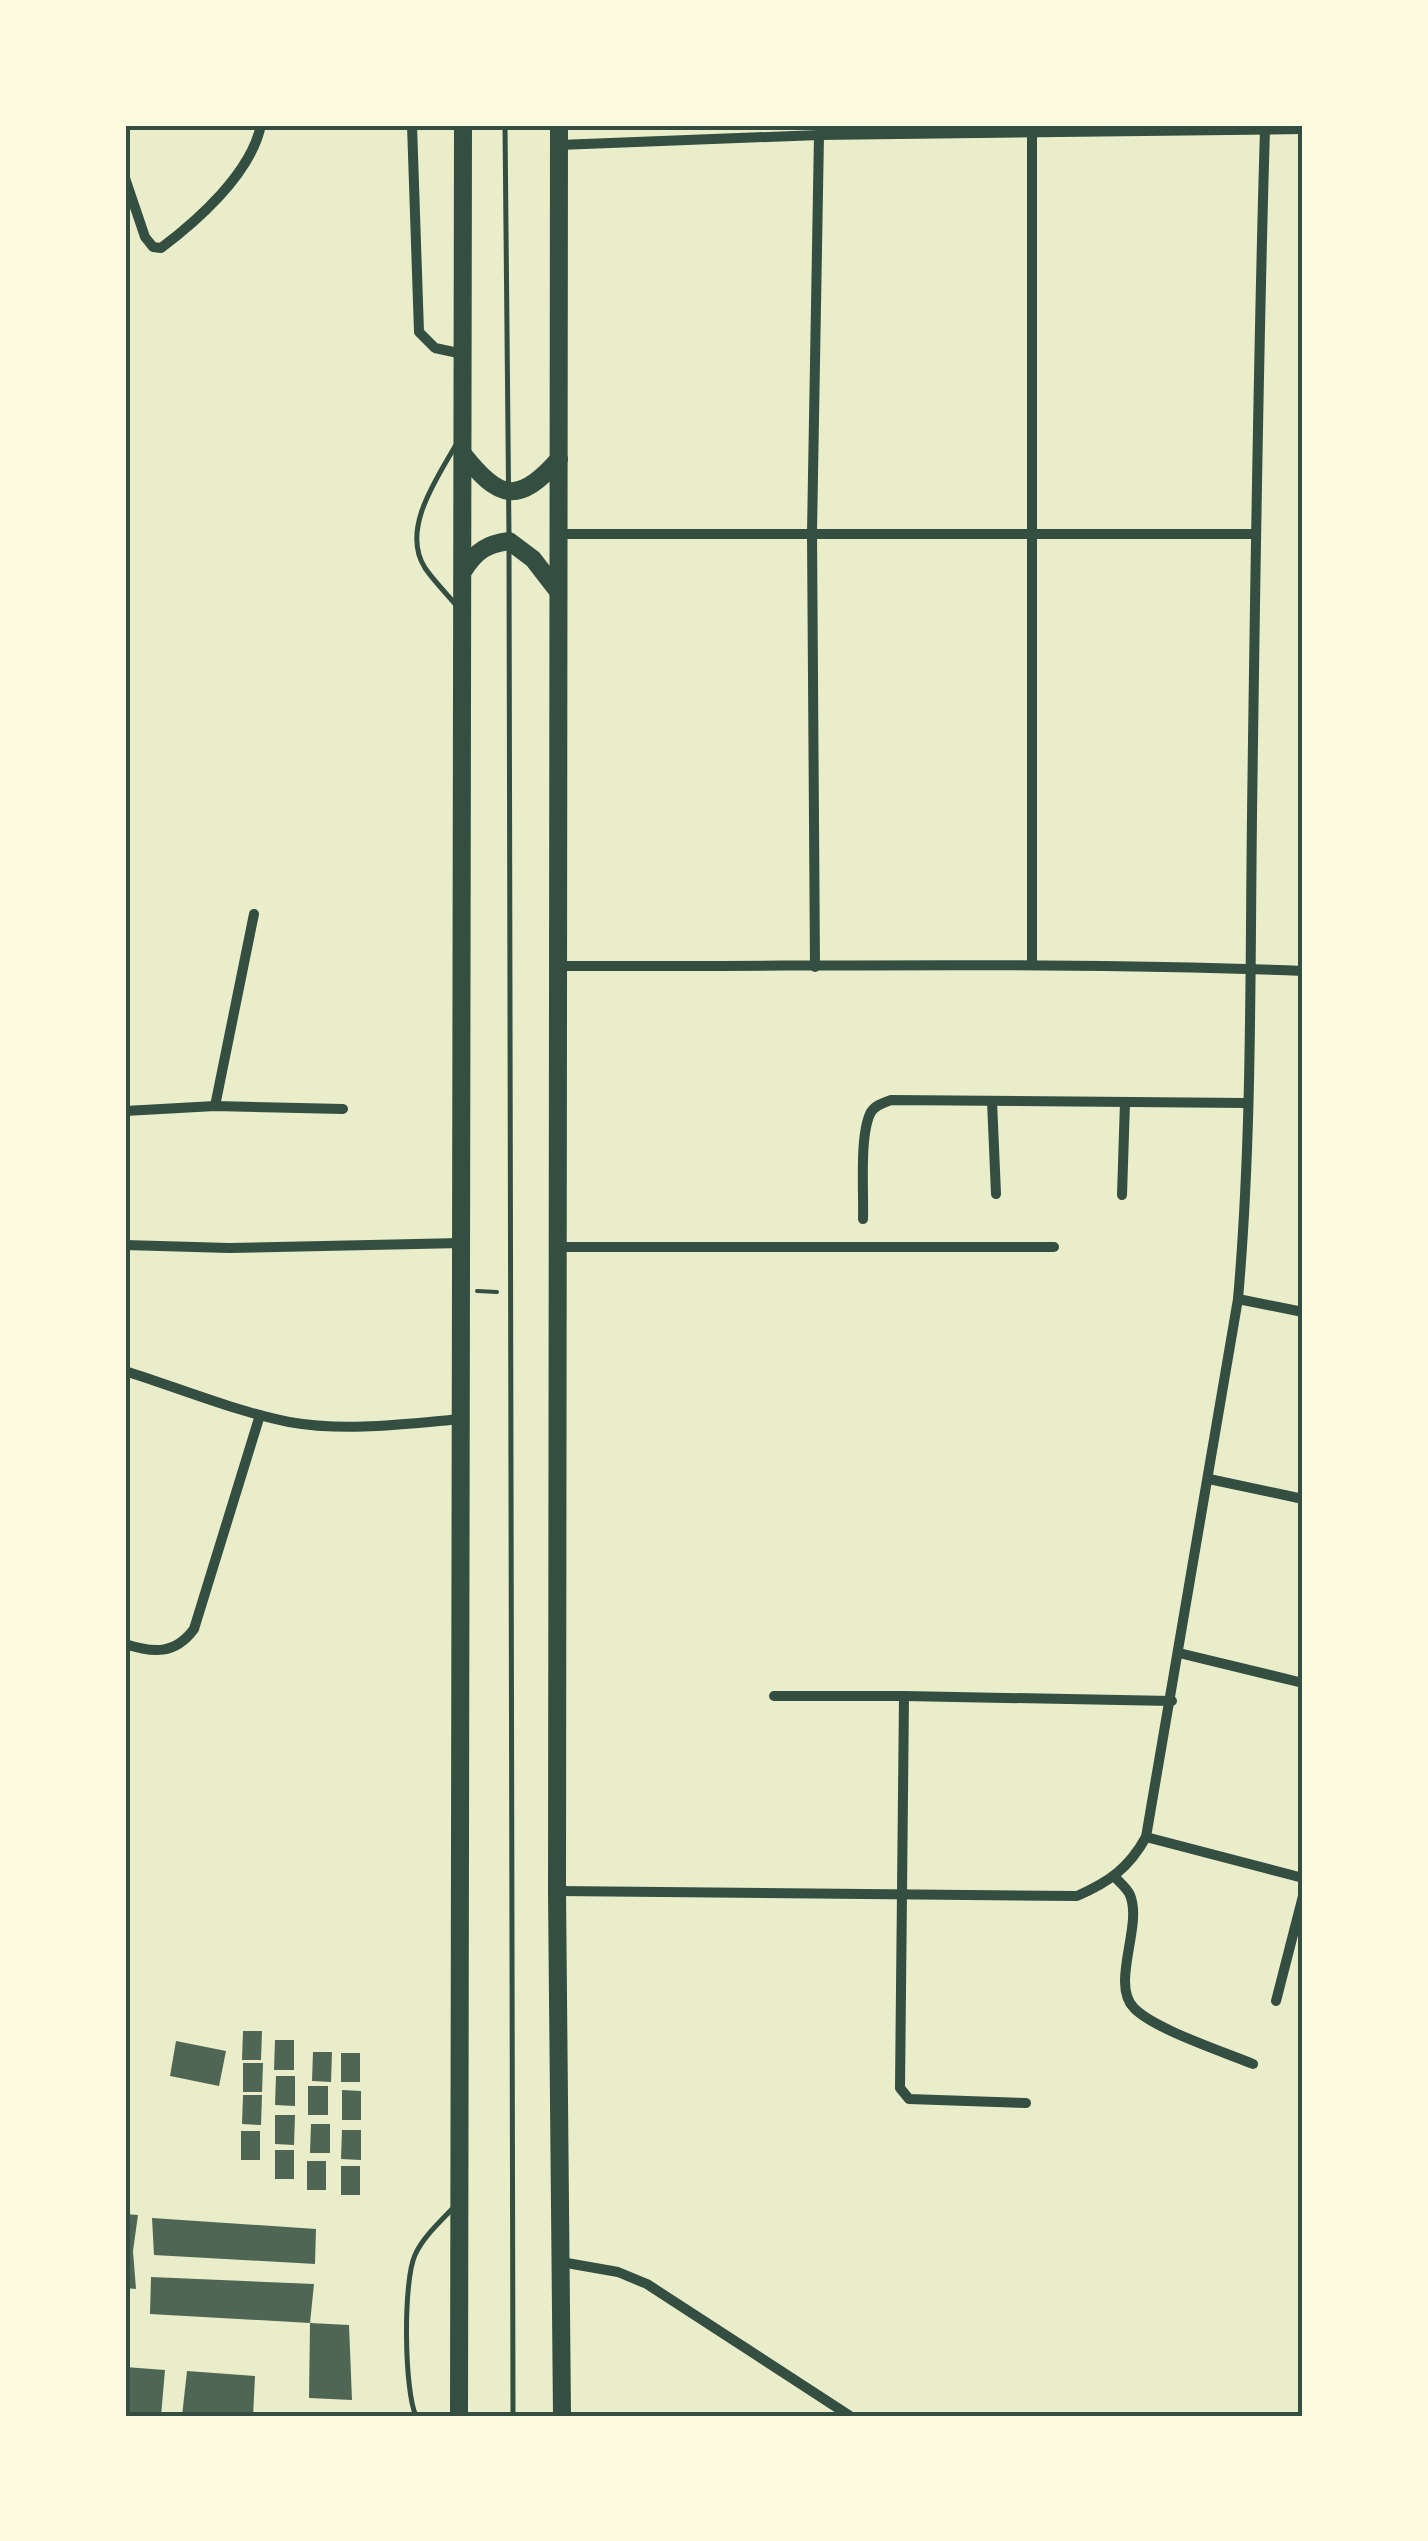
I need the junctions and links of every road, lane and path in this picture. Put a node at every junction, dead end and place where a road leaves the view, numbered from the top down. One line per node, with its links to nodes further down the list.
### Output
1 (261, 125): 12 (street)
2 (412, 125): 13 (street)
3 (463, 125): 13 (highway)
4 (505, 125): 17 (lane)
5 (559, 125): 11 (highway)
6 (1303, 129): 8 (street)
7 (934, 130): 9 (street); 10 (street)
8 (1265, 130): 9 (street); 21 (street)
9 (1032, 134): 20 (street)
10 (819, 135): 11 (street); 18 (street)
11 (559, 145): 16 (highway)
12 (125, 178)
13 (463, 354): 14 (highway)
14 (463, 431): 15 (highway); 25 (lane)
15 (463, 454): 17 (highway); 23 (highway)
16 (558, 459): 17 (highway); 19 (highway)
17 (508, 492): 22 (lane)
18 (812, 533): 19 (street); 20 (street); 29 (street)
19 (558, 534): 24 (highway)
20 (1030, 534): 21 (street); 27 (street)
21 (1255, 534): 30 (street)
22 (509, 541): 23 (highway); 24 (highway); 71 (lane)
23 (464, 570): 25 (highway)
24 (557, 590): 28 (highway)
25 (464, 614): 41 (highway)
26 (254, 914): 35 (street)
27 (1032, 963): 29 (street); 30 (street)
28 (556, 966): 29 (street); 43 (highway)
29 (814, 967)
30 (1250, 969): 31 (street); 34 (street)
31 (1303, 971)
32 (992, 1101): 33 (street); 38 (street); 40 (street)
33 (1125, 1102): 34 (street); 39 (street)
34 (1246, 1104): 45 (street)
35 (214, 1106): 36 (street); 37 (street)
36 (343, 1109)
37 (125, 1111)
38 (996, 1194)
39 (1122, 1195)
40 (863, 1219)
41 (462, 1243): 42 (street); 49 (highway)
42 (125, 1245)
43 (558, 1246): 44 (street); 61 (highway)
44 (1054, 1247)
45 (1238, 1299): 46 (street); 50 (street)
46 (1303, 1312)
47 (125, 1371): 48 (street)
48 (260, 1415): 49 (street); 52 (street)
49 (462, 1419): 67 (highway)
50 (1209, 1479): 51 (street); 53 (street)
51 (1303, 1499)
52 (125, 1644)
53 (1179, 1653): 54 (street); 57 (street)
54 (1303, 1683)
55 (774, 1696): 56 (street)
56 (904, 1696): 57 (street); 62 (street)
57 (1172, 1701): 58 (street)
58 (1146, 1837): 59 (street); 60 (street)
59 (1115, 1877): 62 (street); 65 (street)
60 (1303, 1878)
61 (557, 1891): 62 (street); 68 (highway)
62 (904, 1895): 66 (street)
63 (1303, 1896): 64 (street)
64 (1276, 2000)
65 (1252, 2064)
66 (1026, 2102)
67 (459, 2202): 69 (lane); 70 (highway)
68 (561, 2262): 72 (highway); 73 (street)
69 (416, 2416)
70 (459, 2416)
71 (513, 2416)
72 (562, 2416)
73 (850, 2416)

